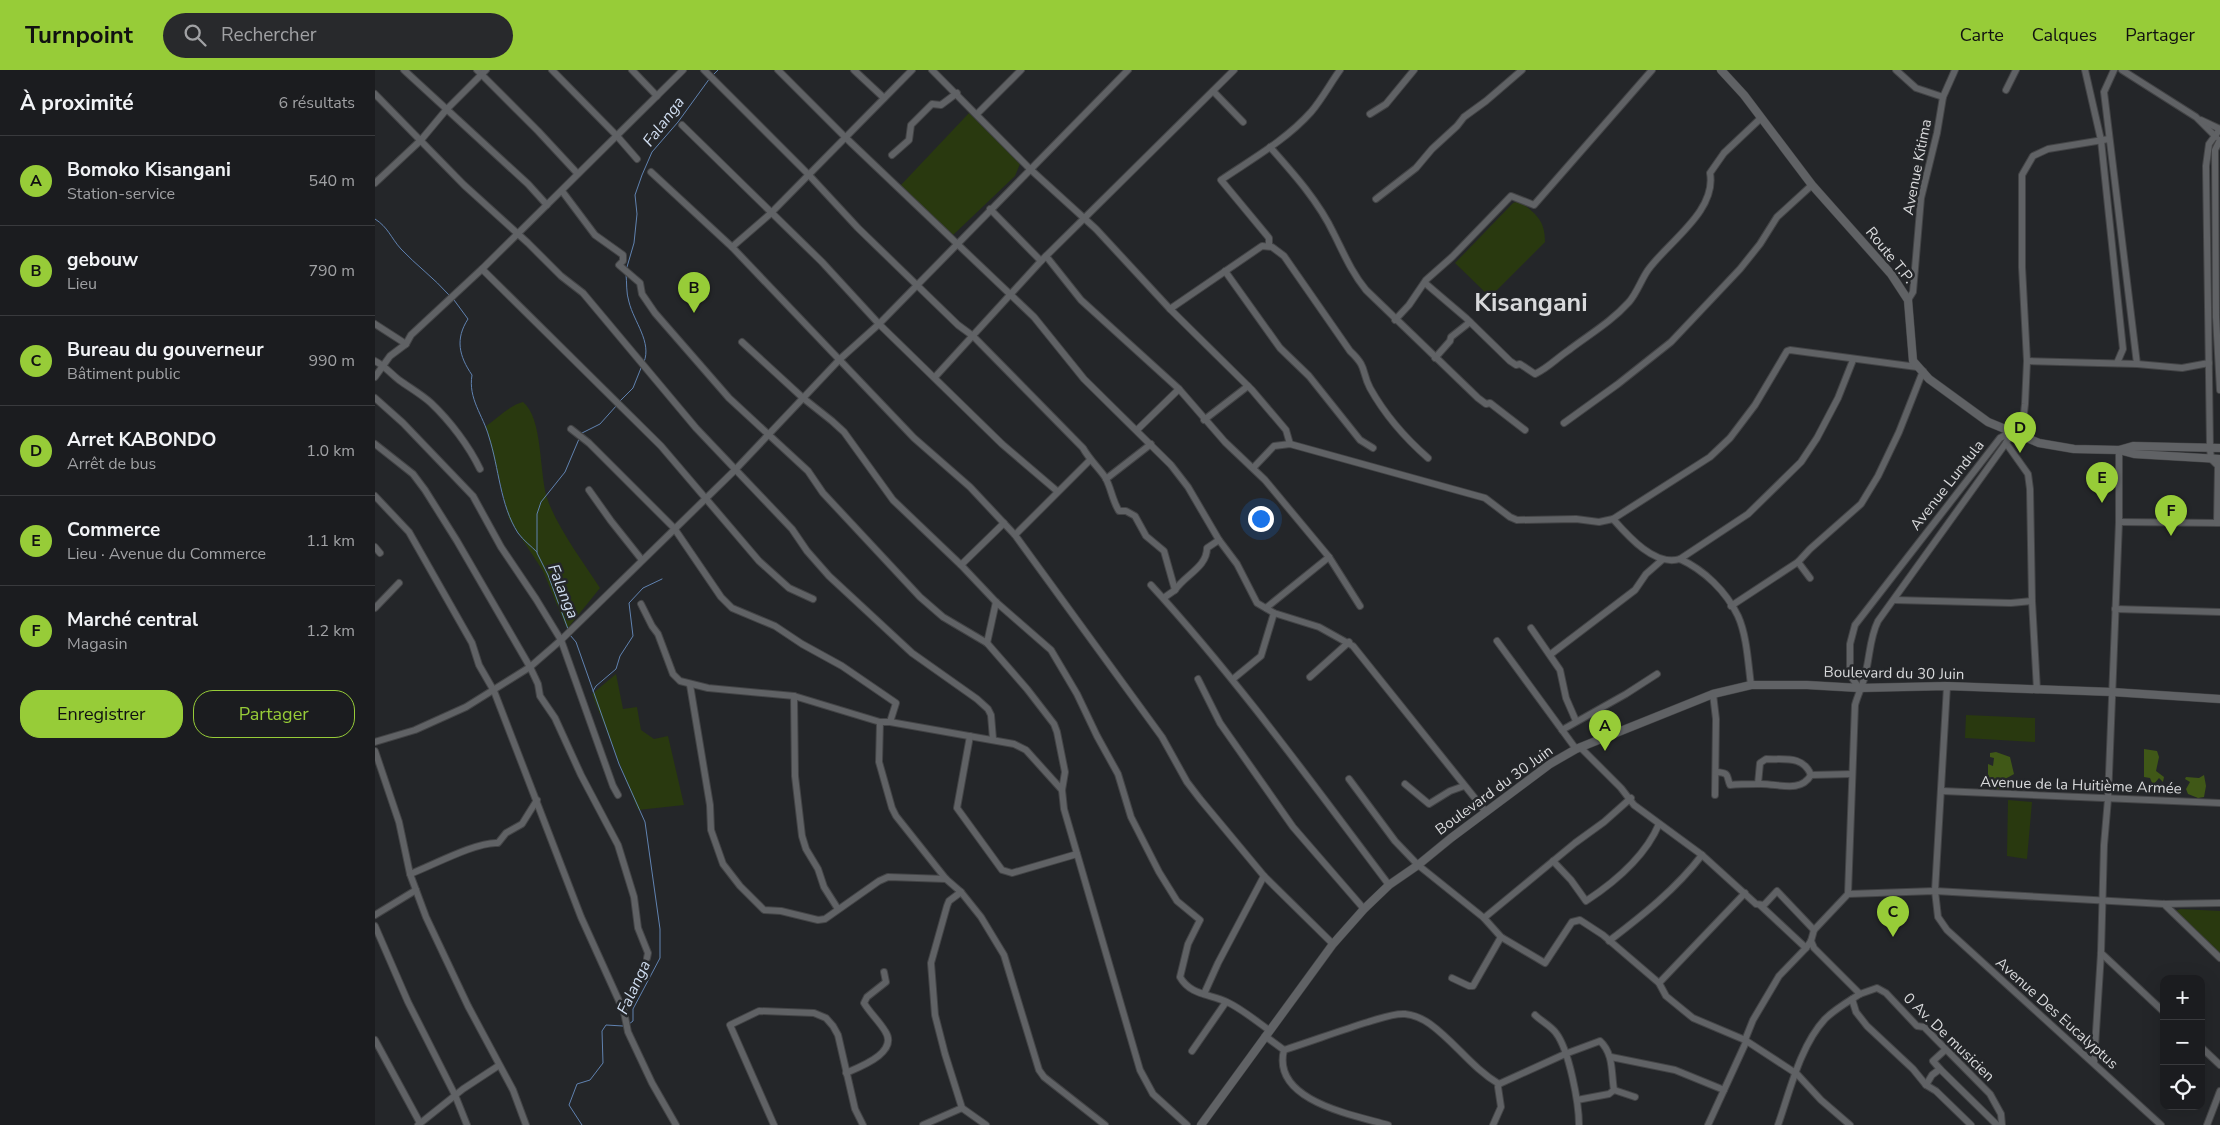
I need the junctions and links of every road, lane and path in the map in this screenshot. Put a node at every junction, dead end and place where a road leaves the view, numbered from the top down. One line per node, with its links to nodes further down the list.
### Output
1 (404, 70): 32 (street)
2 (552, 70): 40 (street)
3 (631, 70): 29 (street)
4 (683, 70): 29 (street)
5 (778, 70): 41 (street)
6 (854, 70): 31 (street)
7 (912, 70): 31 (street)
8 (933, 70): 27 (street)
9 (1021, 70): 33 (street)
10 (1128, 70): 49 (street)
11 (1234, 70): 26 (street)
12 (1340, 70): 46 (street)
13 (1414, 70): 34 (street)
14 (1522, 70): 56 (street)
15 (1652, 70): 69 (street)
16 (1721, 70): 36 (street, Route T.P.)
17 (1896, 70): 30 (street)
18 (1955, 70): 30 (street, Avenue Kitima)
19 (2016, 70): 25 (street)
20 (2085, 70): 45 (street)
21 (2114, 70): 42 (street)
22 (2122, 70): 35 (street)
23 (481, 71): 32 (street); 51 (street)
24 (709, 74): 52 (street)
25 (2006, 90)
26 (1213, 91): 37 (street); 60 (street)
27 (957, 93): 33 (street); 47 (street)
28 (375, 94): 44 (street)
29 (657, 96): 40 (street)
30 (1943, 97): 72 (street, Avenue Kitima)
31 (884, 98): 41 (street)
32 (446, 110): 44 (street); 57 (street)
33 (977, 114): 49 (street)
34 (1370, 114)
35 (2196, 117): 39 (street); 43 (street)
36 (1761, 118): 54 (street, Route T.P.); 80 (street)
37 (1243, 122)
38 (682, 125): 59 (street)
39 (2220, 129): 43 (street)
40 (617, 136): 48 (street); 51 (street)
41 (846, 138): 52 (street); 62 (street)
42 (2109, 139): 45 (street); 74 (street)
43 (2219, 139): 71 (street); 75 (street)
44 (421, 140): 53 (street); 61 (street)
45 (2101, 140): 73 (street); 90 (street)
46 (1270, 147): 63 (street); 79 (street)
47 (892, 155)
48 (637, 159)
49 (1030, 169): 58 (street); 60 (street)
50 (651, 172): 64 (street)
51 (577, 173): 55 (street)
52 (808, 174): 59 (street); 68 (street)
53 (375, 183)
54 (1812, 185): 72 (street, Route T.P.); 104 (street)
55 (562, 191): 57 (street); 109 (street)
56 (1376, 199)
57 (547, 206): 61 (street)
58 (990, 209): 62 (street); 65 (street)
59 (770, 214): 64 (street); 82 (street)
60 (1085, 218): 65 (street); 76 (street)
61 (518, 234): 66 (street); 124 (street)
62 (956, 244): 68 (street); 70 (street)
63 (1269, 245): 67 (street); 118 (street)
64 (732, 247): 87 (street)
65 (1043, 258): 70 (street); 99 (street)
66 (482, 269): 85 (street); 129 (street)
67 (1225, 271): 76 (street); 114 (street)
68 (916, 284): 82 (street); 83 (street)
69 (1425, 284): 79 (street); 80 (street)
70 (1010, 293): 83 (street); 106 (street)
71 (2208, 293): 75 (street); 77 (street)
72 (1908, 300): 95 (street, Route T.P.)
73 (2117, 301): 74 (street); 91 (street)
74 (2130, 302): 93 (street)
75 (2219, 302): 78 (street)
76 (1170, 308): 98 (street)
77 (2208, 310): 78 (street); 92 (street)
78 (2218, 319): 100 (street)
79 (1395, 320): 86 (street)
80 (1470, 322): 86 (street)
81 (375, 324): 85 (street)
82 (879, 324): 87 (street); 97 (street)
83 (973, 336): 97 (street); 120 (street)
84 (742, 342): 102 (street)
85 (406, 344): 94 (street)
86 (1435, 358): 107 (street)
87 (840, 359): 102 (street); 132 (street)
88 (1853, 360): 95 (street); 130 (street); 138 (street)
89 (375, 361): 94 (street)
90 (2027, 361): 91 (street); 108 (street)
91 (2117, 363): 93 (street)
92 (2209, 363): 93 (street); 115 (street)
93 (2137, 364)
94 (385, 365): 96 (street); 123 (street)
95 (1920, 369): 108 (street); 141 (street)
96 (375, 376)
97 (935, 376): 127 (street)
98 (1248, 386): 103 (street); 113 (street)
99 (1179, 389): 103 (street); 106 (street)
100 (2220, 390)
101 (375, 398): 161 (street)
102 (803, 398): 109 (street); 142 (street)
103 (1204, 420): 122 (street)
104 (1564, 424)
105 (571, 429): 134 (street)
106 (1137, 430): 112 (street)
107 (1525, 430)
108 (2011, 432): 110 (street, Avenue Lundula); 117 (street); 174 (street, Avenue Lundula)
109 (769, 434): 124 (street); 164 (street)
110 (2006, 443): 149 (street, Avenue Lundula); 150 (street)
111 (375, 444): 166 (street)
112 (1151, 444): 125 (street); 136 (street)
113 (1291, 444): 122 (street); 130 (street)
114 (1373, 448)
115 (2210, 448): 116 (street); 117 (street); 119 (street)
116 (2220, 448)
117 (2119, 450): 119 (street); 131 (street)
118 (1428, 458)
119 (2211, 459): 121 (street)
120 (1090, 460): 125 (street); 127 (street)
121 (2219, 462): 133 (street)
122 (1254, 467): 137 (street)
123 (479, 470)
124 (735, 470): 129 (street); 186 (street)
125 (1106, 479): 146 (street)
126 (589, 490): 139 (street)
127 (1057, 491): 135 (street)
128 (375, 496): 176 (street)
129 (705, 498): 134 (street); 148 (street)
130 (1613, 519): 140 (street)
131 (2119, 522): 133 (street); 157 (street)
132 (1004, 523): 135 (street); 142 (street)
133 (2218, 523)
134 (674, 528): 139 (street); 183 (street)
135 (1015, 535): 212 (street)
136 (1219, 540): 146 (street); 156 (street)
137 (1329, 557): 153 (street); 156 (street)
138 (1680, 559): 140 (street); 154 (street)
139 (642, 560): 161 (street)
140 (1662, 560): 165 (street)
141 (1798, 562): 143 (street); 154 (street)
142 (961, 565): 151 (street)
143 (1810, 578)
144 (399, 583): 155 (street)
145 (1151, 585): 147 (street)
146 (1175, 590): 147 (street)
147 (1165, 597): 170 (street)
148 (813, 599)
149 (1894, 600): 150 (street); 174 (street, Avenue Lundula)
150 (2032, 601): 175 (street)
151 (996, 602): 164 (street); 241 (street)
152 (641, 604): 171 (street)
153 (1360, 606)
154 (1731, 606): 172 (street)
155 (375, 608)
156 (1266, 608): 159 (street)
157 (2115, 609): 158 (street); 177 (street)
158 (2220, 612)
159 (1275, 613): 163 (street); 170 (street)
160 (1531, 628): 165 (street)
161 (563, 638): 166 (street); 199 (street)
162 (1497, 641): 184 (street)
163 (1349, 642): 168 (street); 196 (street)
164 (987, 643): 197 (street)
165 (1551, 654): 181 (street)
166 (530, 667): 176 (street); 236 (street)
167 (1657, 674): 181 (street)
168 (1310, 677)
169 (1197, 679): 224 (street)
170 (1233, 679): 214 (street)
171 (690, 685): 179 (street); 225 (street)
172 (1751, 685): 174 (street, Boulevard du 30 Juin); 178 (street, Boulevard du 30 Juin)
173 (1947, 686): 174 (street, Boulevard du 30 Juin); 175 (street, Boulevard du 30 Juin); 198 (street)
174 (1859, 688): 191 (street, Avenue Lundula)
175 (2037, 690): 177 (street, Boulevard du 30 Juin)
176 (494, 691): 187 (street); 203 (street)
177 (2111, 692): 180 (street, Boulevard du 30 Juin); 202 (street)
178 (1713, 694): 188 (street, Boulevard du 30 Juin); 190 (street)
179 (794, 696): 182 (street); 225 (street)
180 (2220, 699)
181 (1576, 721): 184 (street)
182 (880, 722): 183 (street); 213 (street)
183 (890, 722): 185 (street)
184 (1562, 730): 188 (street)
185 (971, 736): 186 (street); 207 (street)
186 (993, 739): 197 (street)
187 (375, 742)
188 (1578, 748): 201 (street); 205 (street, Boulevard du 30 Juin)
189 (375, 751): 211 (street)
190 (1716, 772): 195 (street); 200 (street)
191 (1852, 774): 192 (street); 219 (street, Avenue Lundula)
192 (1811, 775): 195 (street); 195 (street)
193 (1349, 779): 210 (street)
194 (1405, 784): 196 (street)
195 (1758, 784)
196 (1464, 786): 205 (street)
197 (1062, 790): 207 (street)
198 (1942, 792): 202 (street, Avenue de la Huitième Armée); 216 (street)
199 (618, 795)
200 (1715, 795)
201 (1631, 798): 206 (street); 209 (street)
202 (2108, 799): 204 (street, Avenue de la Huitième Armée); 220 (street)
203 (537, 800): 211 (street); 274 (street)
204 (2220, 803)
205 (1486, 812): 210 (street, Boulevard du 30 Juin)
206 (1659, 824): 208 (street); 209 (street)
207 (1077, 854): 280 (street)
208 (1702, 855): 218 (street); 231 (street)
209 (1553, 860): 227 (street)
210 (1417, 865): 214 (street, Boulevard du 30 Juin); 227 (street)
211 (411, 874): 215 (street)
212 (1264, 876): 233 (street); 241 (street)
213 (947, 879): 217 (street); 225 (street)
214 (1389, 885): 224 (street, Boulevard du 30 Juin)
215 (416, 890): 226 (street); 258 (street)
216 (1935, 891): 219 (street); 220 (street); 256 (street, Avenue Des Eucalyptus)
217 (961, 892): 270 (street); 279 (street)
218 (1745, 893): 223 (street); 240 (street)
219 (1848, 894): 229 (street)
220 (2102, 900): 222 (street); 235 (street)
221 (2220, 903): 222 (street)
222 (2164, 904): 237 (street)
223 (1760, 905): 229 (street); 234 (street)
224 (1364, 909): 233 (street, Boulevard du 30 Juin)
225 (838, 910)
226 (375, 915)
227 (1484, 918): 230 (street)
228 (375, 926): 267 (street)
229 (1814, 930): 232 (street)
230 (1501, 938): 231 (street); 239 (street)
231 (1609, 941): 240 (street)
232 (1811, 941): 234 (street); 242 (street)
233 (1333, 944): 247 (street, Boulevard du 30 Juin)
234 (1806, 948): 249 (street)
235 (2101, 953): 245 (street); 256 (street)
236 (647, 958)
237 (2220, 958)
238 (884, 972): 260 (street)
239 (1452, 978)
240 (1659, 982): 249 (street)
241 (1204, 994): 244 (street)
242 (1860, 994): 243 (street); 251 (street, 0 Av. De musicien)
243 (1852, 999): 261 (street); 263 (street)
244 (1226, 1002): 247 (street); 252 (street)
245 (2160, 1008)
246 (1535, 1015): 254 (street)
247 (1267, 1033): 250 (street); 281 (street, Boulevard du 30 Juin)
248 (375, 1040): 271 (street)
249 (1745, 1041): 261 (street); 265 (street)
250 (1284, 1050): 262 (street); 282 (street)
251 (1945, 1050): 259 (street); 290 (street, 0 Av. De musicien)
252 (1192, 1051)
253 (2205, 1051): 257 (street)
254 (1565, 1054): 255 (street); 262 (street); 269 (street)
255 (1611, 1057): 264 (street); 265 (street)
256 (2094, 1063): 291 (street, Avenue Des Eucalyptus)
257 (2220, 1065)
258 (499, 1066): 267 (street); 273 (street)
259 (1940, 1069): 263 (street); 289 (street)
260 (847, 1073): 275 (street); 276 (street)
261 (1797, 1074): 286 (street); 287 (street)
262 (1499, 1084): 283 (street)
263 (1926, 1086): 288 (street)
264 (1614, 1090): 268 (street); 269 (street)
265 (1724, 1090): 285 (street)
266 (2220, 1091): 292 (street)
267 (455, 1095): 271 (street); 272 (street)
268 (1635, 1097)
269 (1577, 1100): 284 (street)
270 (962, 1108): 277 (street); 278 (street)
271 (419, 1124)
272 (467, 1125)
273 (526, 1125)
274 (676, 1125)
275 (774, 1125)
276 (863, 1125)
277 (923, 1125)
278 (986, 1125)
279 (1105, 1125)
280 (1187, 1125)
281 (1201, 1125)
282 (1388, 1125)
283 (1493, 1125)
284 (1579, 1125)
285 (1708, 1125)
286 (1778, 1125)
287 (1850, 1125)
288 (1971, 1125)
289 (1997, 1125)
290 (2002, 1125)
291 (2161, 1125)
292 (2207, 1125)

